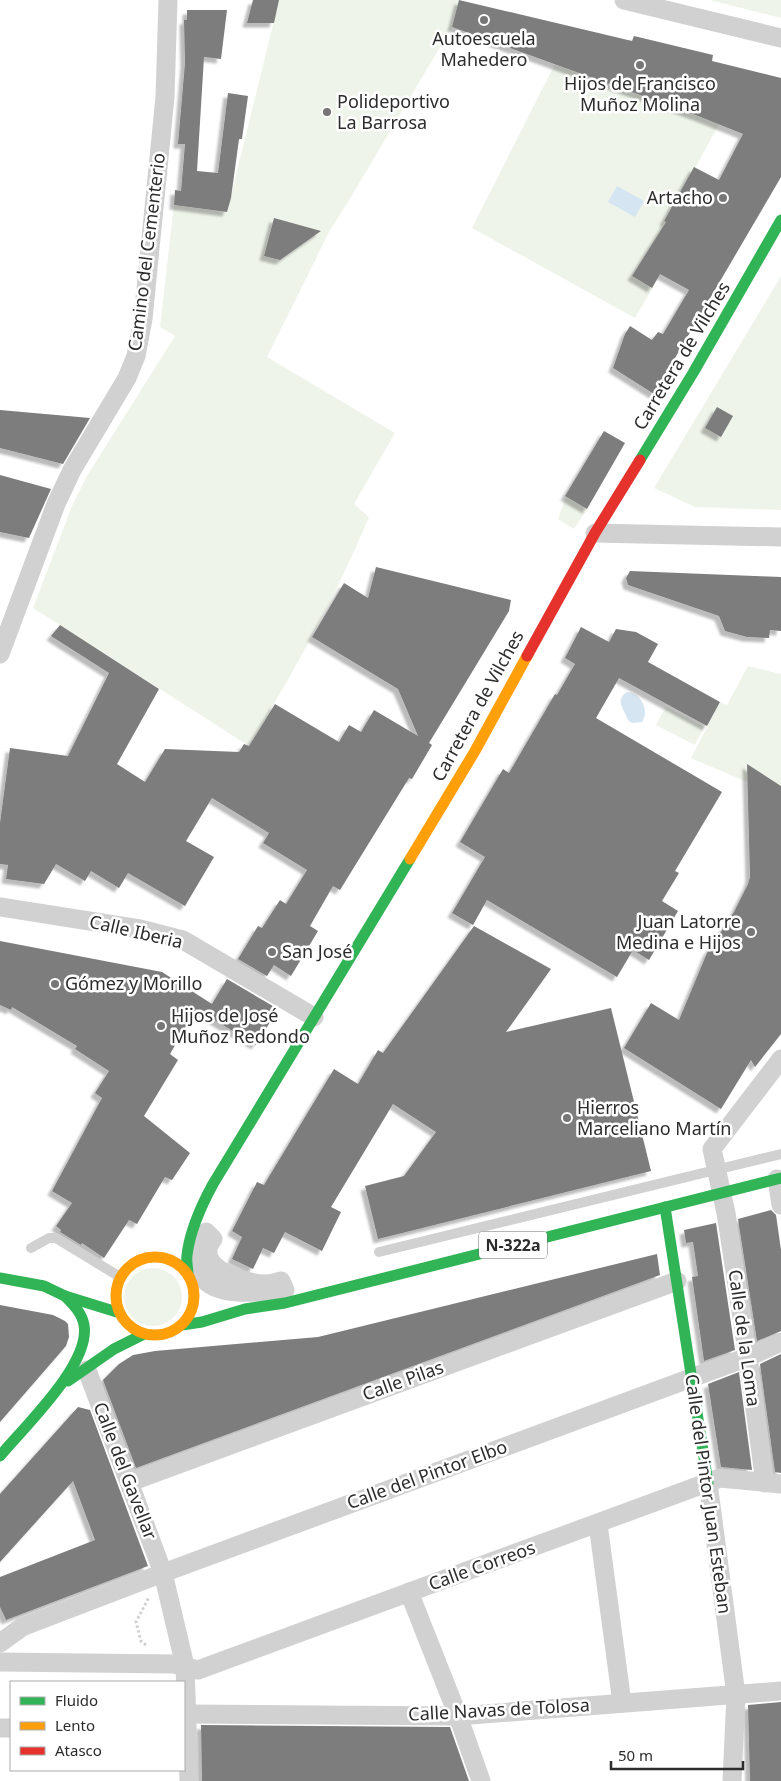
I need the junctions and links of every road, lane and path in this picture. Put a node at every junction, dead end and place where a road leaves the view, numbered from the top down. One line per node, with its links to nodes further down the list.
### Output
1 (168, 0): 7 (street, Camino del Cementerio)
2 (624, 0): 3 (street)
3 (781, 38)
4 (781, 220): 5 (main road, Carretera de Vilches)
5 (595, 533): 6 (street); 9 (main road, Carretera de Vilches)
6 (781, 537)
7 (2, 642)
8 (0, 907): 9 (street, Calle Iberia)
9 (314, 1018): 16 (main road, Carretera de Vilches)
10 (781, 1059): 12 (street, Calle de la Loma)
11 (781, 1154): 12 (lane)
12 (716, 1171): 14 (street, Calle de la Loma); 20 (lane)
13 (779, 1178): 14 (main road, N-322a); 15 (street)
14 (722, 1193): 17 (main road, N-322a); 33 (street, Calle de la Loma)
15 (781, 1205)
16 (201, 1206): 18 (main road, Carretera de Vilches); 22 (main road, Carretera de Vilches)
17 (665, 1207): 24 (main road, Calle del Pintor Juan Esteban); 27 (main road, N-322a)
18 (182, 1228)
19 (31, 1248): 25 (lane)
20 (379, 1252)
21 (0, 1278): 26 (main road)
22 (190, 1280): 25 (main road); 27 (main road); 29 (main road)
23 (281, 1281): 23 (street)
24 (677, 1281): 35 (main road, Calle del Pintor Juan Esteban); 37 (street, Calle Pilas)
25 (115, 1283): 28 (main road)
26 (65, 1290): 28 (main road); 34 (main road)
27 (244, 1309): 29 (main road, N-322a)
28 (119, 1319): 30 (main road)
29 (182, 1325): 30 (main road, N-322a)
30 (144, 1334): 34 (main road)
31 (781, 1342): 33 (street, Calle del Pintor Elbo)
32 (94, 1344): 34 (main road)
33 (748, 1357): 35 (street, Calle del Pintor Elbo); 39 (street, Calle de la Loma)
34 (83, 1364): 36 (main road); 37 (street, Calle del Gavellar)
35 (691, 1378): 38 (main road, Calle del Pintor Juan Esteban); 41 (street, Calle del Pintor Elbo)
36 (0, 1456)
37 (130, 1482): 41 (street, Calle del Gavellar)
38 (708, 1483): 39 (street, Calle Correos); 40 (street, Calle Correos); 50 (street, Calle del Pintor Juan Esteban)
39 (773, 1484)
40 (598, 1524): 42 (street, Calle Correos); 51 (street)
41 (163, 1573): 45 (street, Calle del Pintor Elbo); 48 (street, Calle del Gavellar)
42 (409, 1592): 48 (street, Calle Correos); 52 (street)
43 (150, 1595): 45 (street); 46 (street); 46 (path)
44 (2, 1637): 45 (street)
45 (28, 1644): 46 (street); 47 (street, Calle Correos); 48 (street, Calle Correos)
46 (160, 1658)
47 (0, 1662)
48 (185, 1666): 53 (street, Calle del Gavellar)
49 (781, 1690): 50 (street, Calle Navas de Tolosa)
50 (736, 1695): 51 (street, Calle Navas de Tolosa); 56 (street, Calle del Pintor Juan Esteban)
51 (622, 1703): 52 (street, Calle Navas de Tolosa)
52 (458, 1716): 53 (street, Calle Navas de Tolosa); 55 (street)
53 (186, 1725): 54 (street, Calle del Gavellar)
54 (188, 1781)
55 (481, 1781)
56 (732, 1781)

